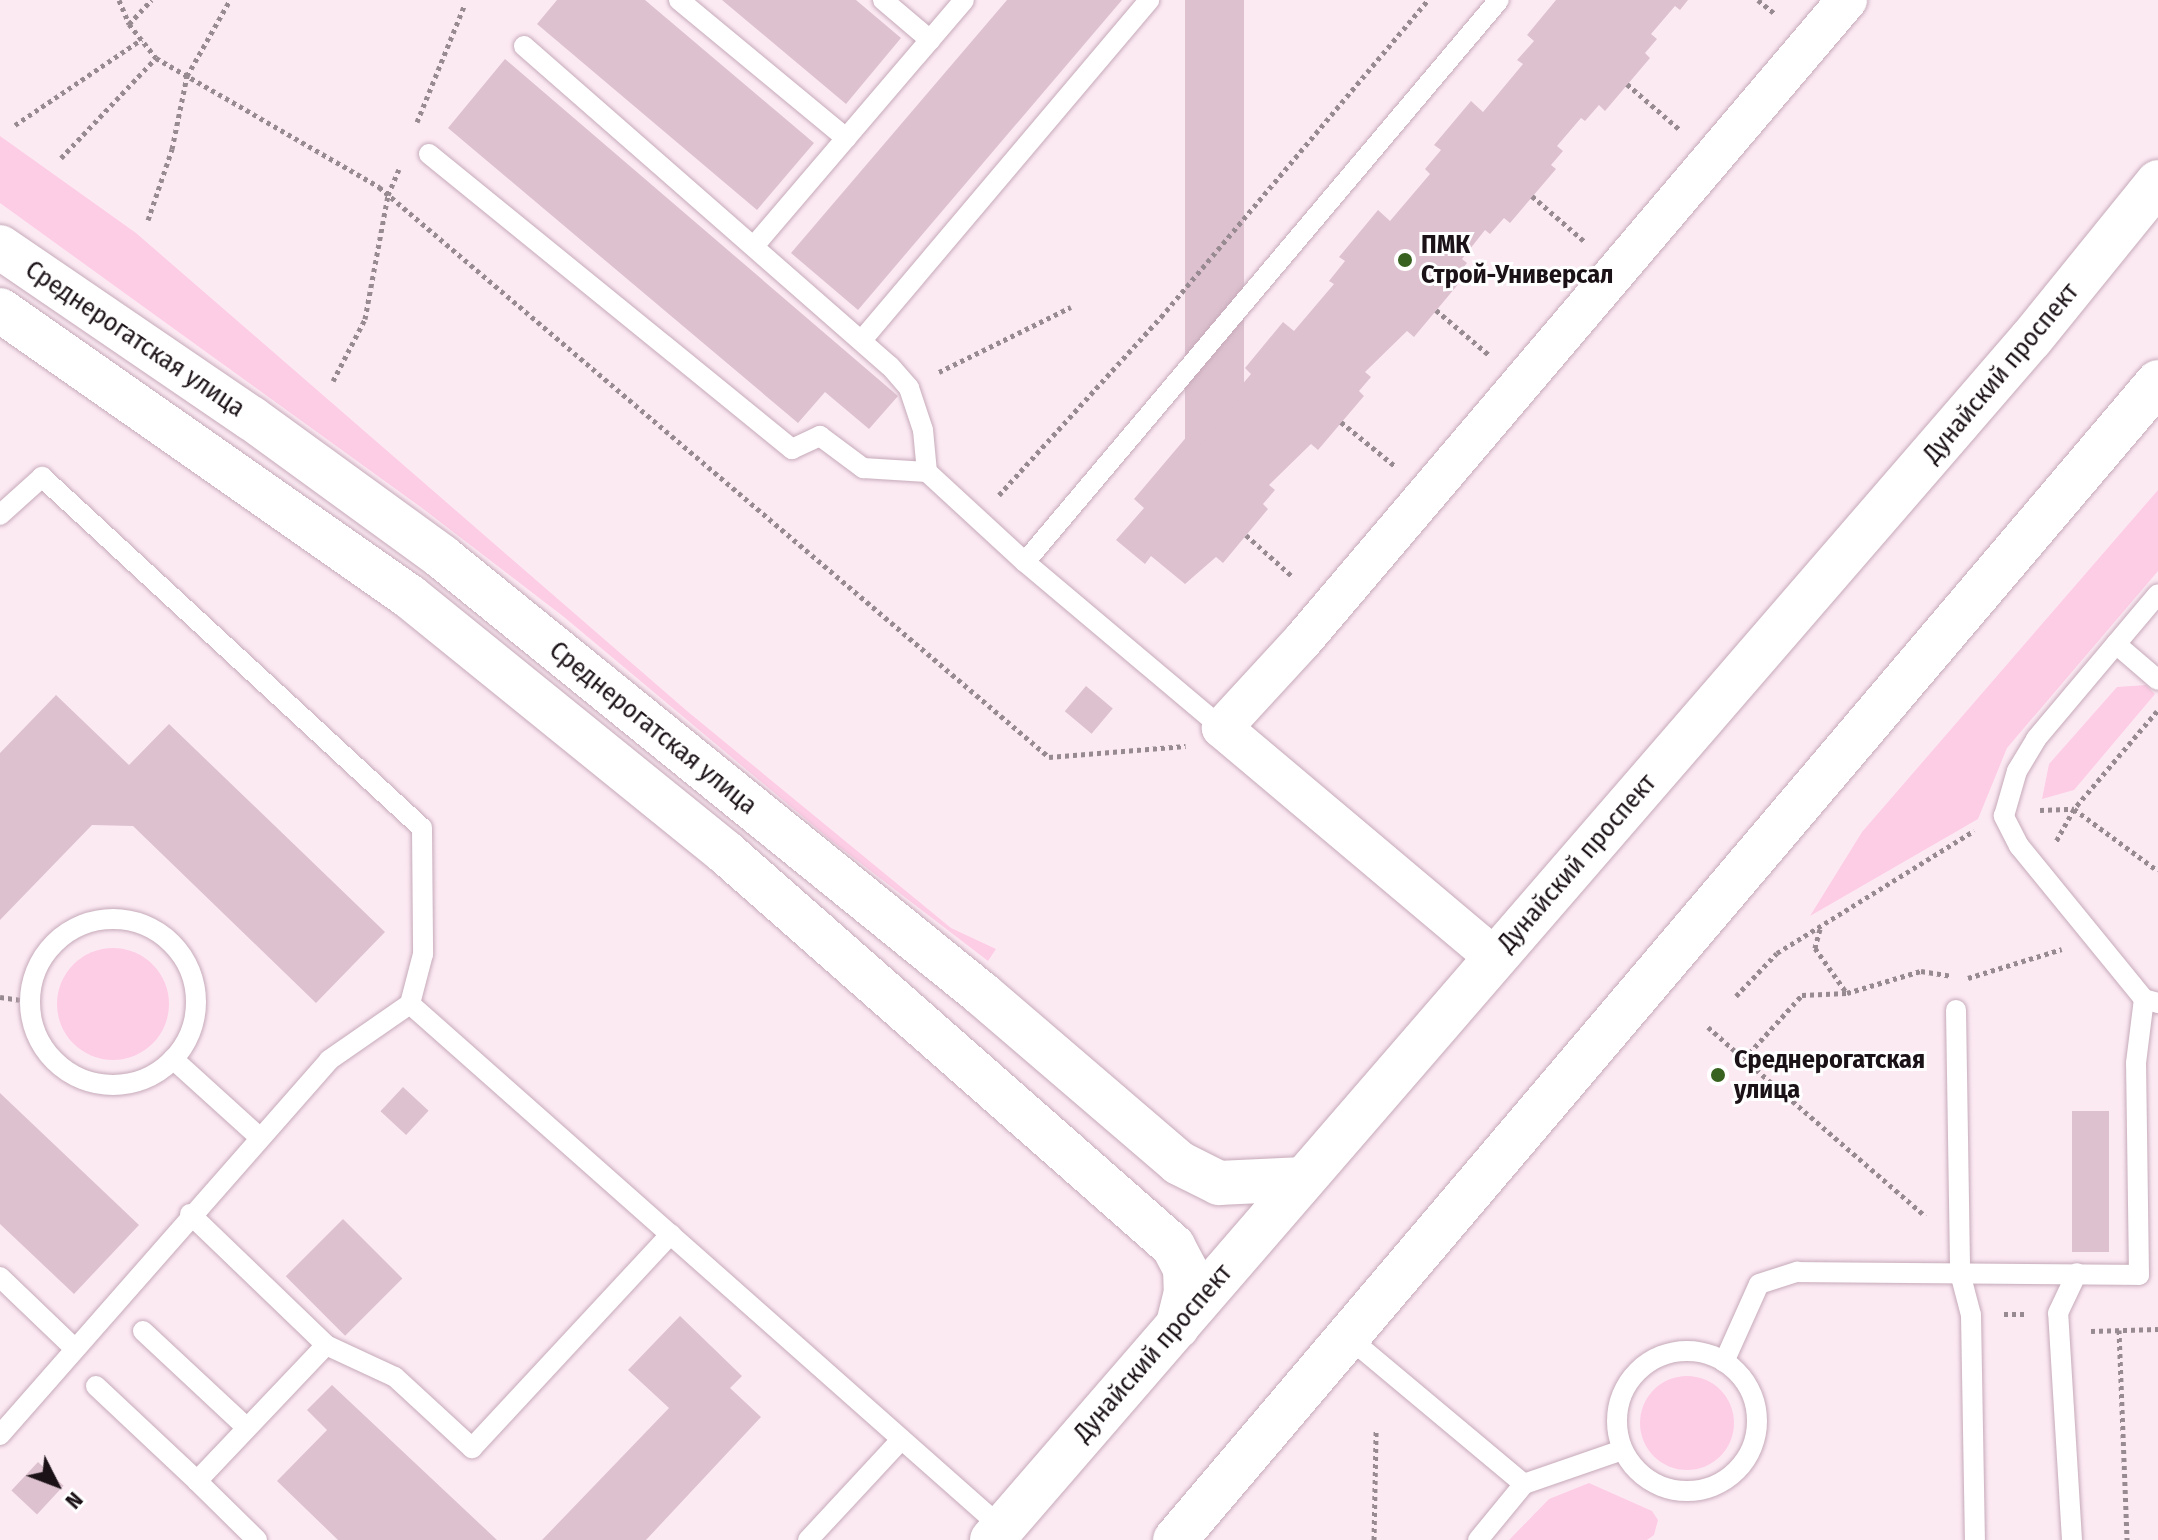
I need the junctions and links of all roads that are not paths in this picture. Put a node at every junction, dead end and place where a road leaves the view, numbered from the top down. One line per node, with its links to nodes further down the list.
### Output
1 (679, 0): 9 (lane)
2 (883, 0): 7 (lane)
3 (964, 0): 7 (lane)
4 (1149, 0): 15 (lane)
5 (1499, 0): 19 (lane)
6 (1847, 0): 23 (street)
7 (930, 40): 9 (lane)
8 (524, 46): 12 (lane)
9 (846, 138): 12 (lane)
10 (429, 154): 17 (lane)
11 (2158, 182): 24 (main road, Дунайский проспект)
12 (754, 246): 15 (lane)
13 (0, 247): 30 (main road, Среднерогатская улица)
14 (0, 310): 36 (main road, Среднерогатская улица)
15 (862, 340): 17 (lane)
16 (2158, 382): 38 (main road)
17 (927, 472): 19 (lane)
18 (0, 515): 26 (lane)
19 (1025, 562): 23 (lane)
20 (2158, 594): 21 (lane)
21 (2116, 644): 22 (lane); 25 (lane)
22 (2158, 680)
23 (1206, 737): 24 (street)
24 (1494, 957): 30 (main road, Дунайский проспект)
25 (2151, 1001): 34 (lane)
26 (410, 1004): 29 (lane); 32 (lane)
27 (1956, 1010): 33 (lane)
28 (173, 1059): 28 (lane); 29 (lane)
29 (258, 1136): 31 (lane)
30 (1303, 1179): 36 (main road, Дунайский проспект)
31 (190, 1214): 39 (lane); 40 (lane)
32 (671, 1234): 39 (lane); 45 (lane)
33 (1960, 1273): 34 (lane); 41 (lane); 54 (lane)
34 (2077, 1273): 55 (lane)
35 (0, 1277): 40 (lane)
36 (1177, 1327): 49 (main road, Дунайский проспект)
37 (143, 1331): 43 (lane)
38 (1348, 1337): 48 (lane); 52 (main road)
39 (326, 1345): 43 (lane)
40 (74, 1348): 44 (lane)
41 (1724, 1362): 46 (lane); 46 (lane)
42 (96, 1386): 47 (lane)
43 (246, 1427): 47 (lane)
44 (0, 1435)
45 (901, 1440): 49 (lane); 51 (lane)
46 (1622, 1450): 48 (lane)
47 (197, 1481): 50 (lane)
48 (1524, 1484): 53 (lane)
49 (997, 1534)
50 (257, 1540)
51 (808, 1540)
52 (1175, 1540)
53 (1478, 1540)
54 (1975, 1540)
55 (2072, 1540)

